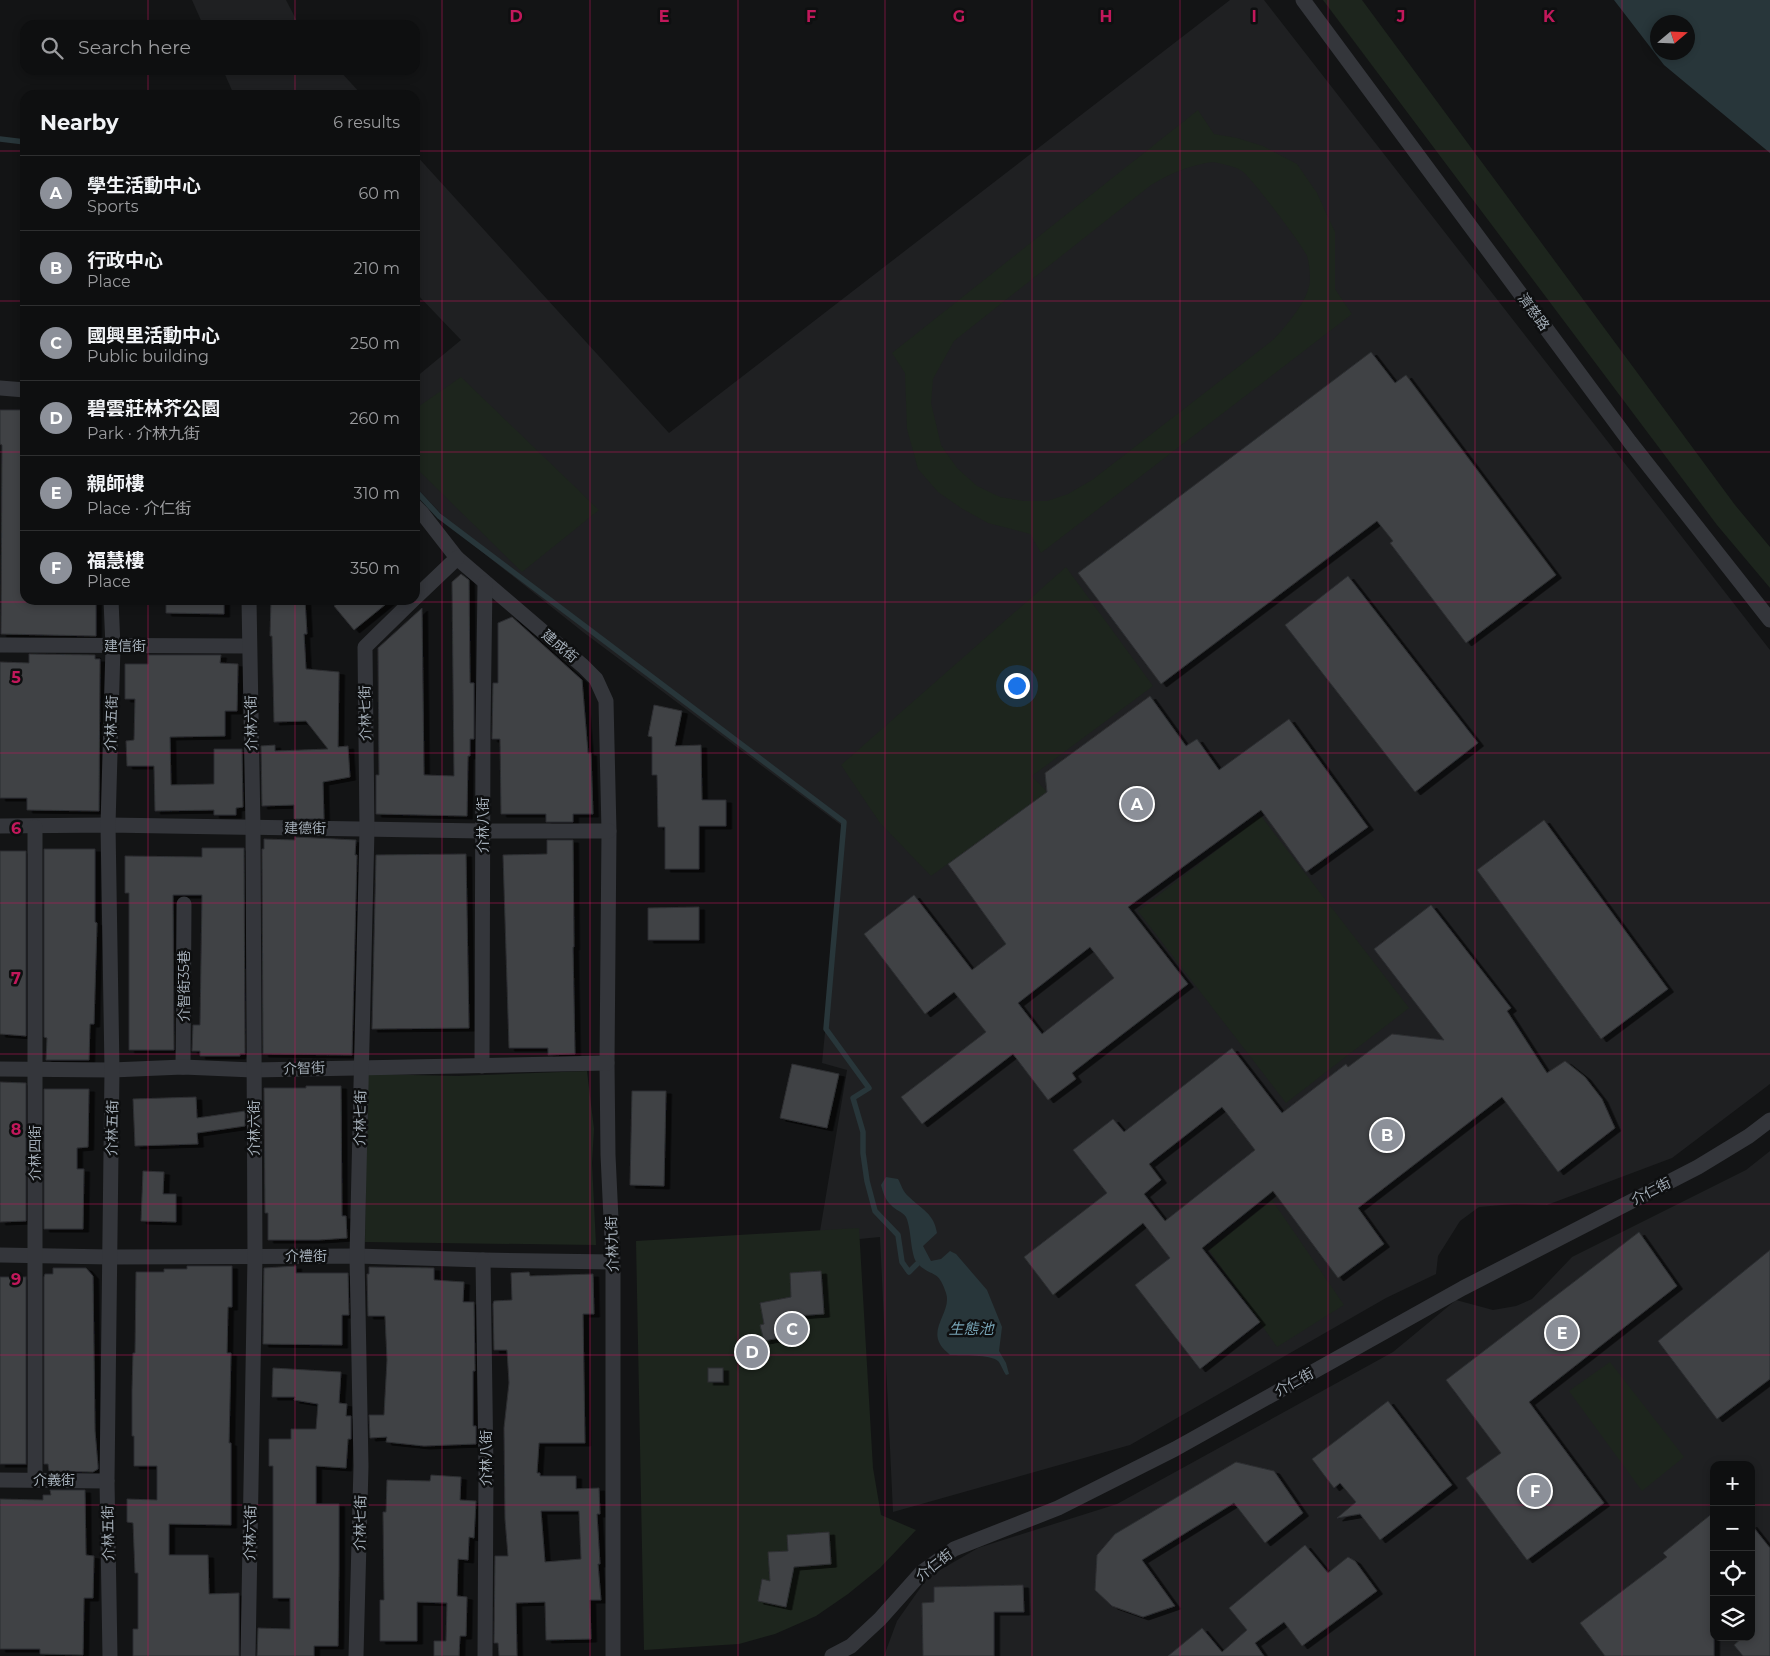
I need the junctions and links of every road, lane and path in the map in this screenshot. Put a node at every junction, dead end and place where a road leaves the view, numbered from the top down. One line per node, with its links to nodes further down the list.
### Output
1 (1303, 0): 11 (street, 濟慈路)
2 (0, 388): 3 (street)
3 (20, 390)
4 (420, 511): 5 (street, 建成街)
5 (457, 558): 6 (street, 建成街); 7 (street, 介林七街)
6 (485, 583): 20 (street, 介林八街); 21 (street, 建成街)
7 (420, 593)
8 (111, 605): 14 (street, 介林五街)
9 (249, 605): 13 (street, 介林六街)
10 (408, 605): 19 (street, 介林七街)
11 (1770, 620)
12 (0, 645): 14 (street, 建信街)
13 (249, 646): 14 (street, 建信街); 17 (street, 介林六街)
14 (113, 647): 15 (street, 介林五街)
15 (108, 825): 17 (street, 建德街); 18 (street, 建德街); 29 (street, 介林五街)
16 (0, 826): 18 (street, 建德街)
17 (253, 826): 19 (street, 建德街); 30 (street, 介林六街)
18 (36, 827): 26 (street, 介林四街)
19 (367, 829): 20 (street, 建德街); 25 (street, 介林七街)
20 (482, 831): 21 (street, 建德街); 24 (street, 介林八街)
21 (609, 831): 23 (street, 介林九街)
22 (184, 904): 27 (street, 介智街35巷)
23 (607, 1064): 24 (street, 介智街); 38 (street, 介林九街)
24 (482, 1066): 25 (street, 介智街)
25 (362, 1067): 30 (street, 介智街); 35 (street, 介林七街)
26 (35, 1068): 28 (street, 介智街); 29 (street, 介智街); 33 (street, 介林四街)
27 (183, 1068): 29 (street, 介智街); 30 (street, 介智街)
28 (0, 1069)
29 (112, 1070): 36 (street, 介林五街)
30 (253, 1070): 34 (street, 介林六街)
31 (1770, 1120): 47 (street, 介仁街)
32 (0, 1255): 33 (street, 介禮街)
33 (35, 1255): 36 (street, 介禮街); 40 (street, 介林四街)
34 (255, 1256): 35 (street, 介禮街); 36 (street, 介禮街); 43 (street, 介林六街)
35 (356, 1256): 37 (street, 介禮街); 44 (street, 介林七街)
36 (110, 1257): 41 (street, 介林五街)
37 (483, 1260): 38 (street, 介禮街); 45 (street, 介林八街)
38 (613, 1262): 46 (street, 介林九街)
39 (0, 1480): 40 (street, 介義街)
40 (35, 1480): 41 (street, 介義街)
41 (107, 1480): 42 (street, 介林五街)
42 (110, 1656)
43 (248, 1656)
44 (356, 1656)
45 (485, 1656)
46 (613, 1656)
47 (832, 1656)

